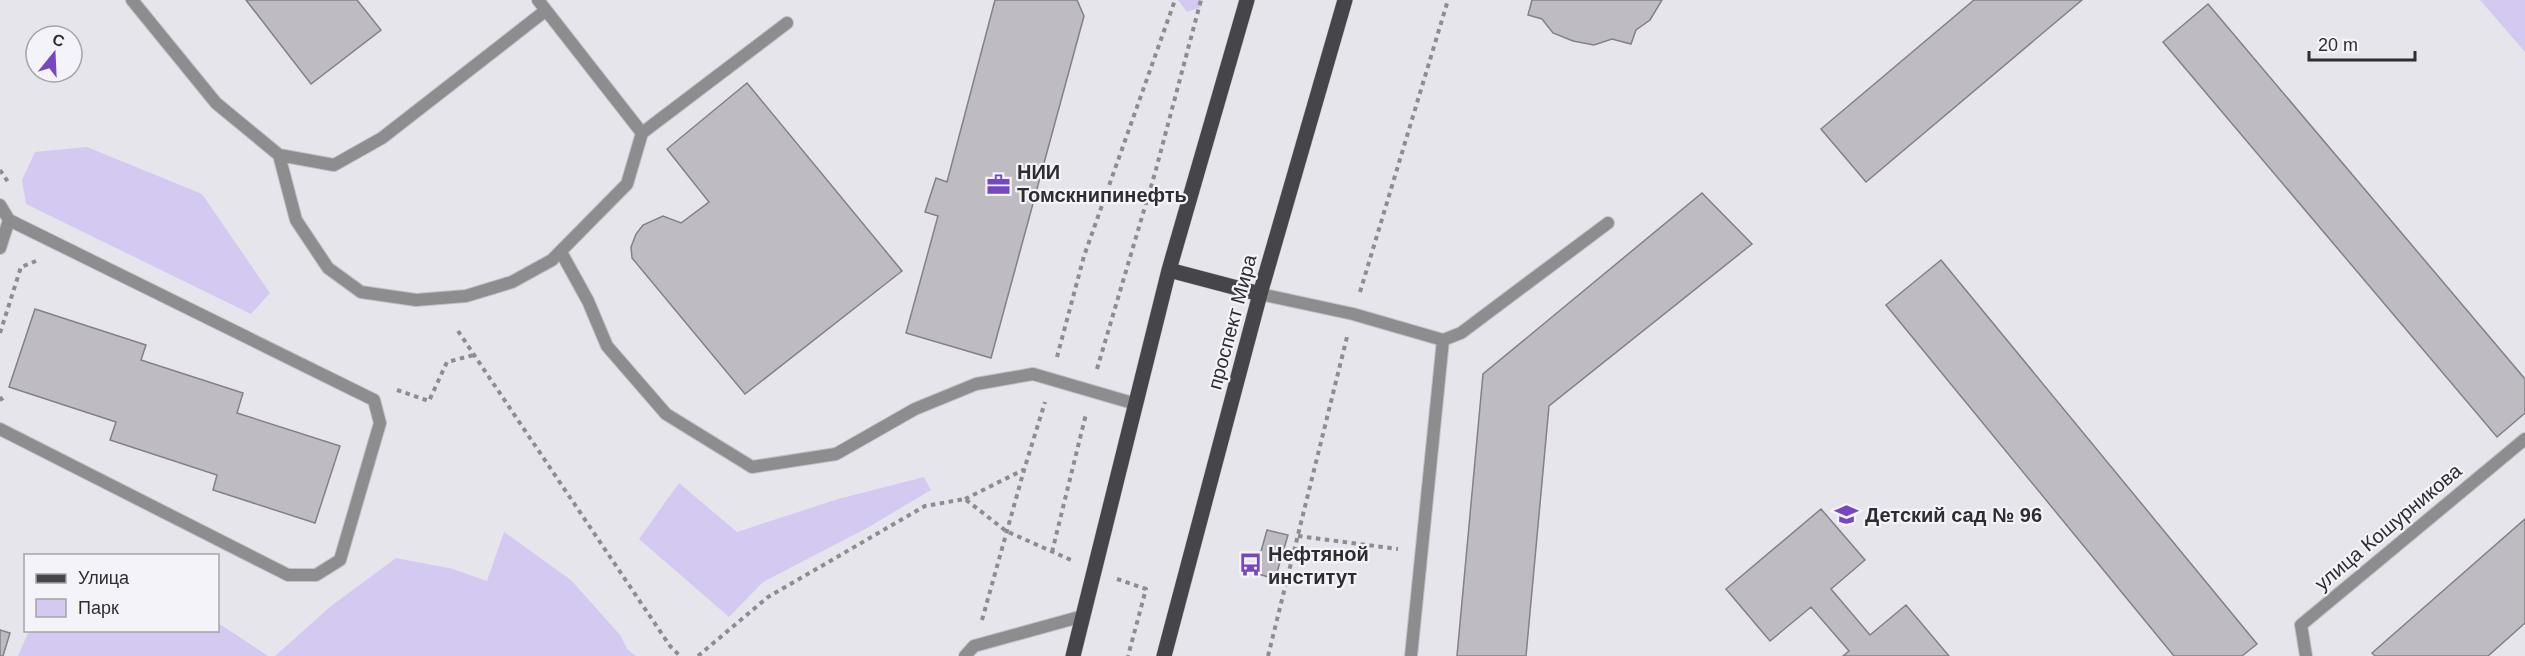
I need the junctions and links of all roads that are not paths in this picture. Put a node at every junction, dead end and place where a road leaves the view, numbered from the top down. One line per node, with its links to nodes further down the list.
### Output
1 (132, 0): 8 (street)
2 (538, 0): 5 (street)
3 (1247, 0): 14 (main road)
4 (1345, 0): 15 (main road, проспект Мира)
5 (545, 11): 7 (street); 8 (street)
6 (787, 23): 7 (street)
7 (642, 133): 13 (street)
8 (279, 155): 13 (street)
9 (0, 205): 10 (street)
10 (9, 220): 12 (street); 18 (street)
11 (1608, 223): 16 (street)
12 (0, 248)
13 (561, 252): 17 (street)
14 (1169, 270): 15 (main road); 17 (main road)
15 (1260, 294): 16 (street); 24 (main road, проспект Мира)
16 (1443, 340): 25 (street)
17 (1136, 404): 20 (main road)
18 (0, 429)
19 (2525, 439): 26 (street, улица Кошурникова)
20 (1083, 616): 21 (street); 23 (main road)
21 (974, 651): 22 (street)
22 (965, 656)
23 (1073, 656)
24 (1164, 656)
25 (1410, 656)
26 (2306, 656)

